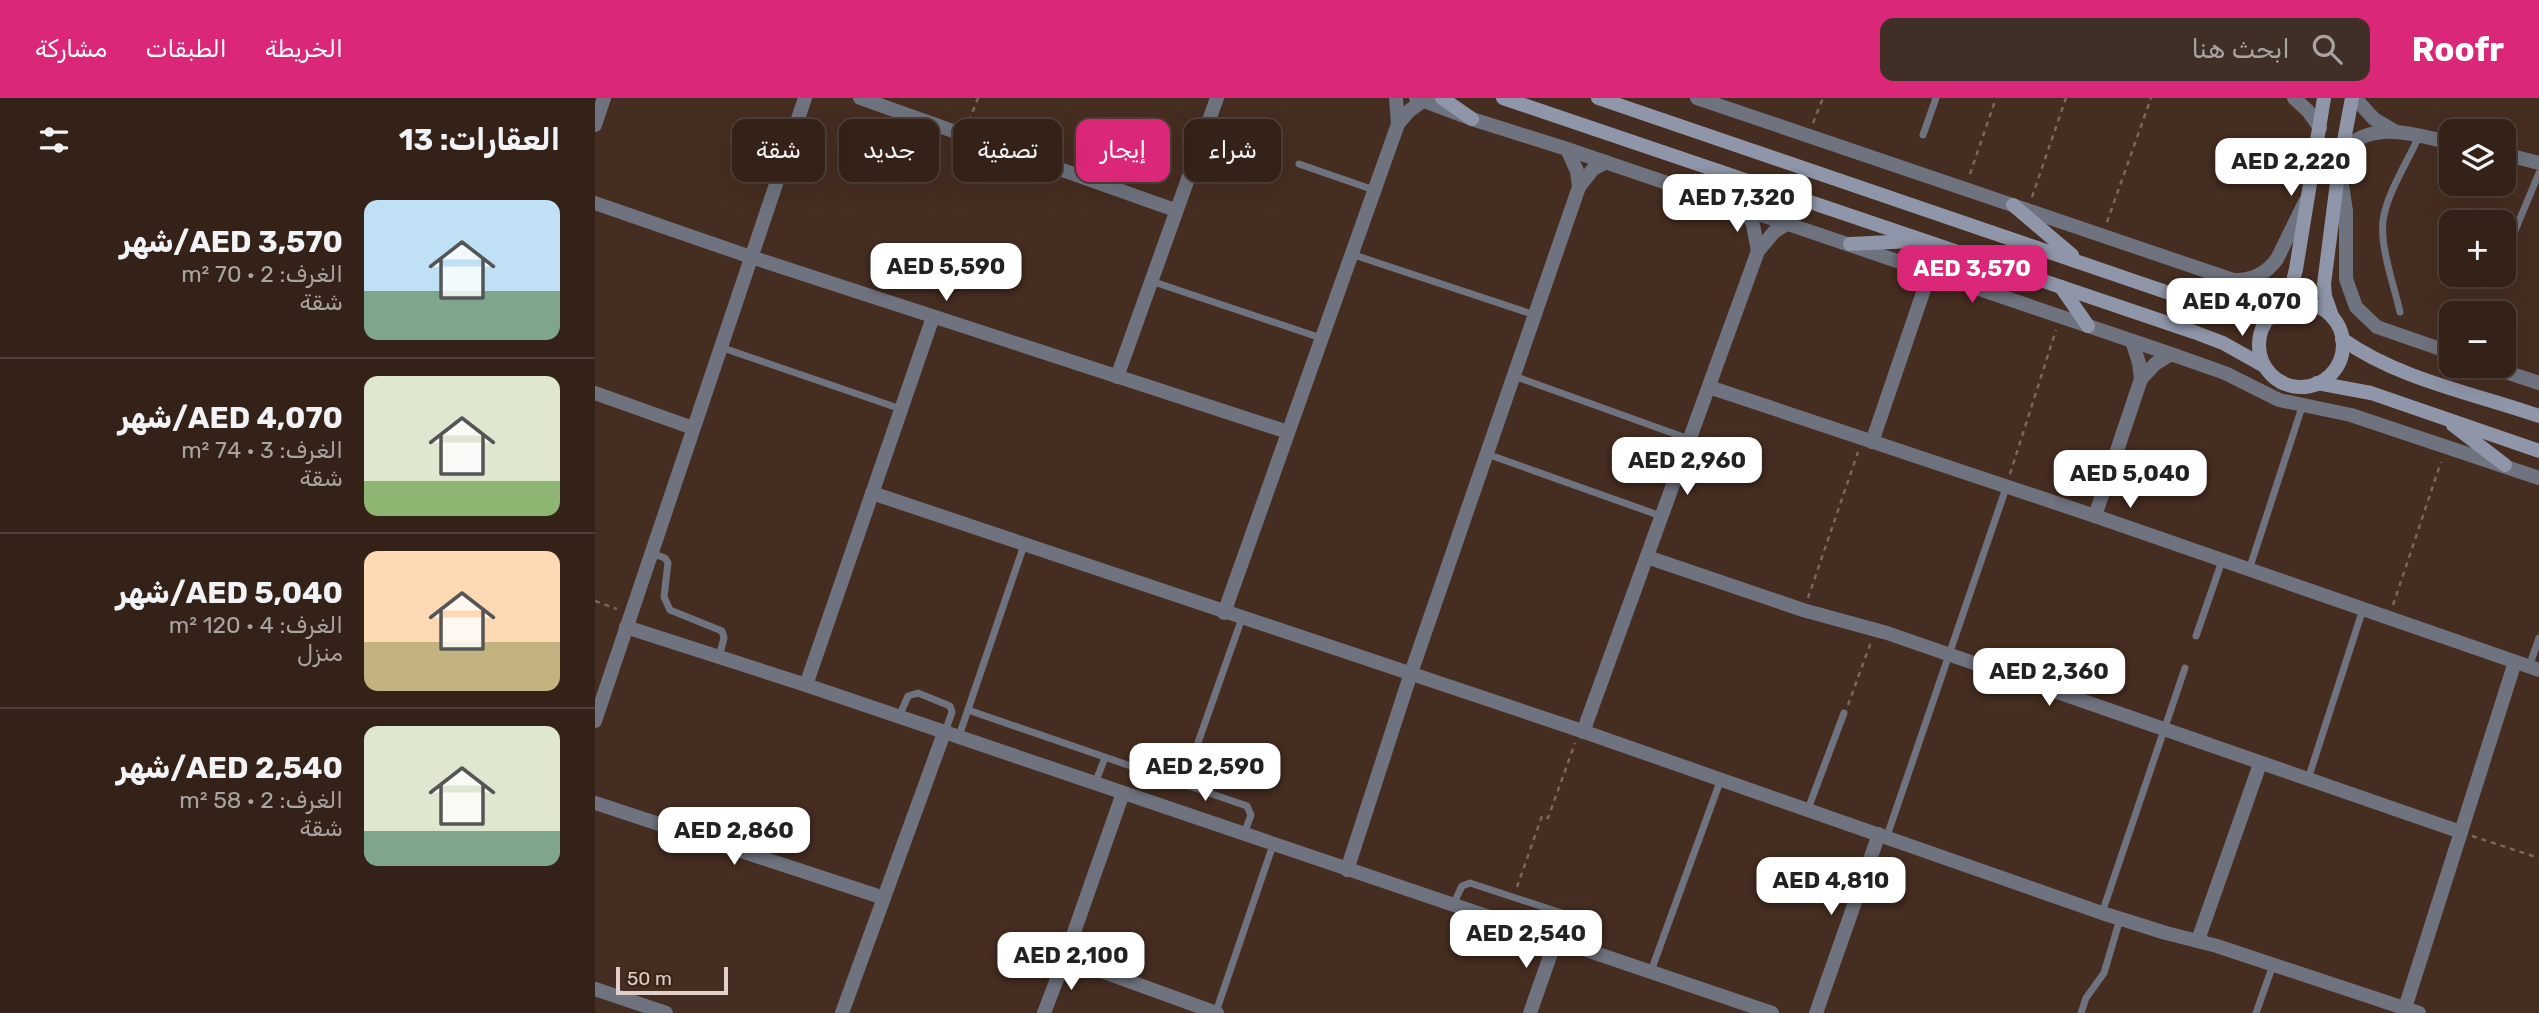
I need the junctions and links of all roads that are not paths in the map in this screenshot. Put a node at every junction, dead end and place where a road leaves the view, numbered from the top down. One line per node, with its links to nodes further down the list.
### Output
1 (604, 98): 17 (street)
2 (804, 98): 44 (street)
3 (860, 98): 37 (street)
4 (1217, 98): 37 (street)
5 (1396, 98): 16 (street)
6 (1442, 98): 15 (main road)
7 (1503, 98): 40 (main road)
8 (1598, 98): 45 (main road)
9 (1697, 98): 35 (street)
10 (1936, 98): 20 (lane)
11 (2294, 98): 18 (street)
12 (2324, 98): 18 (main road)
13 (2354, 98): 19 (street); 24 (main road)
14 (1420, 99): 15 (street); 16 (street)
15 (1472, 119): 23 (street)
16 (1398, 124): 32 (street)
17 (595, 125)
18 (2320, 128): 33 (main road)
19 (2394, 131): 21 (street); 24 (street)
20 (1923, 135)
21 (2419, 136): 22 (street); 50 (lane)
22 (2439, 140)
23 (1567, 149): 26 (street); 31 (street)
24 (2343, 150): 29 (main road)
25 (2516, 157): 27 (street)
26 (1606, 162): 31 (street); 36 (street)
27 (2539, 163)
28 (1299, 164): 32 (lane)
29 (2339, 167): 53 (main road); 59 (street)
30 (2539, 173): 39 (lane)
31 (1579, 187): 51 (street)
32 (1374, 190): 43 (street)
33 (2309, 194): 35 (street); 49 (main road)
34 (595, 203): 44 (street)
35 (2020, 207): 45 (main road)
36 (1746, 209): 38 (street); 42 (street)
37 (1175, 210): 47 (street)
38 (1788, 223): 41 (street); 42 (street)
39 (2516, 228)
40 (1921, 240): 41 (main road); 48 (main road)
41 (1850, 244): 46 (street)
42 (1758, 251): 68 (street)
43 (1351, 254): 51 (lane); 55 (street)
44 (751, 257): 52 (street); 58 (street)
45 (2078, 261): 49 (main road)
46 (1930, 272): 54 (street); 77 (street)
47 (1151, 281): 55 (lane); 64 (street)
48 (2061, 287): 54 (main road); 61 (main road)
49 (2280, 309): 53 (main road); 61 (main road)
50 (2400, 312)
51 (1536, 315): 63 (street)
52 (933, 317): 64 (street); 71 (street)
53 (2332, 317): 56 (main road)
54 (2088, 326): 57 (street)
55 (1321, 338): 75 (street)
56 (2342, 339): 66 (main road); 72 (main road)
57 (2131, 341): 60 (street); 65 (street)
58 (720, 347): 71 (lane); 74 (street)
59 (2439, 348)
60 (2171, 354): 65 (street); 70 (street)
61 (2265, 366): 66 (main road)
62 (2516, 375): 67 (street)
63 (1514, 376): 76 (lane); 79 (street)
64 (1117, 377): 75 (street)
65 (2141, 379): 84 (street)
66 (2317, 383): 73 (main road)
67 (2539, 383)
68 (1709, 387): 76 (street); 77 (street)
69 (595, 393): 74 (street)
70 (2302, 407): 80 (street); 90 (lane)
71 (901, 409): 83 (street)
72 (2537, 414)
73 (2444, 418): 78 (main road); 80 (main road)
74 (692, 428): 87 (street)
75 (1288, 432): 92 (street)
76 (1690, 439): 85 (street)
77 (1867, 440): 82 (street)
78 (2539, 451)
79 (1487, 454): 85 (lane); 101 (street)
80 (2505, 466): 81 (street)
81 (2539, 478)
82 (2006, 488): 84 (street); 97 (lane)
83 (872, 493): 86 (street); 102 (street)
84 (2095, 516): 89 (street)
85 (1662, 517): 88 (street)
86 (1024, 545): 92 (street); 103 (lane)
87 (651, 553): 94 (street); 98 (lane)
88 (1647, 557): 97 (street); 108 (street)
89 (2222, 561): 90 (street); 95 (lane)
90 (2248, 570): 91 (street)
91 (2363, 610): 99 (street); 113 (lane)
92 (1224, 613): 93 (street)
93 (1242, 618): 101 (street); 115 (lane)
94 (628, 620): 98 (street); 106 (street)
95 (2196, 636)
96 (2539, 638): 99 (lane)
97 (1949, 655): 107 (street); 121 (lane)
98 (719, 657): 102 (street)
99 (2528, 666): 119 (street)
100 (2185, 668): 107 (lane)
101 (1411, 673): 108 (street); 123 (street)
102 (806, 685): 105 (street)
103 (968, 710): 109 (lane); 110 (lane)
104 (1845, 713): 118 (lane)
105 (899, 717): 109 (street); 109 (lane)
106 (595, 721)
107 (2165, 730): 111 (street); 126 (lane)
108 (1581, 731): 112 (street)
109 (952, 735): 114 (street); 124 (street)
110 (1105, 758): 114 (lane); 115 (lane)
111 (2260, 764): 113 (street); 129 (street)
112 (1721, 779): 118 (street); 133 (lane)
113 (2308, 780): 119 (street)
114 (1095, 784): 116 (street)
115 (1183, 785): 120 (lane)
116 (1123, 793): 120 (street); 131 (street)
117 (595, 803): 124 (street)
118 (1808, 809): 121 (street)
119 (2461, 832): 135 (street)
120 (1244, 834): 122 (street)
121 (1883, 835): 126 (street); 142 (street)
122 (1273, 845): 123 (street); 139 (lane)
123 (1347, 870): 125 (street)
124 (884, 898): 137 (street)
125 (1453, 905): 128 (street); 130 (lane)
126 (2102, 913): 127 (street)
127 (2120, 919): 129 (street); 143 (lane)
128 (1556, 939): 130 (street); 140 (street)
129 (2198, 940): 132 (street)
130 (1576, 946): 133 (street)
131 (1065, 958): 138 (street); 139 (street)
132 (2273, 965): 135 (street); 144 (lane)
133 (1651, 972): 141 (street)
134 (595, 989): 136 (street)
135 (2414, 1012)
136 (667, 1013)
137 (842, 1013)
138 (1044, 1013)
139 (1216, 1013)
140 (1530, 1013)
141 (1772, 1013)
142 (1816, 1013)
143 (2081, 1013)
144 (2256, 1013)

